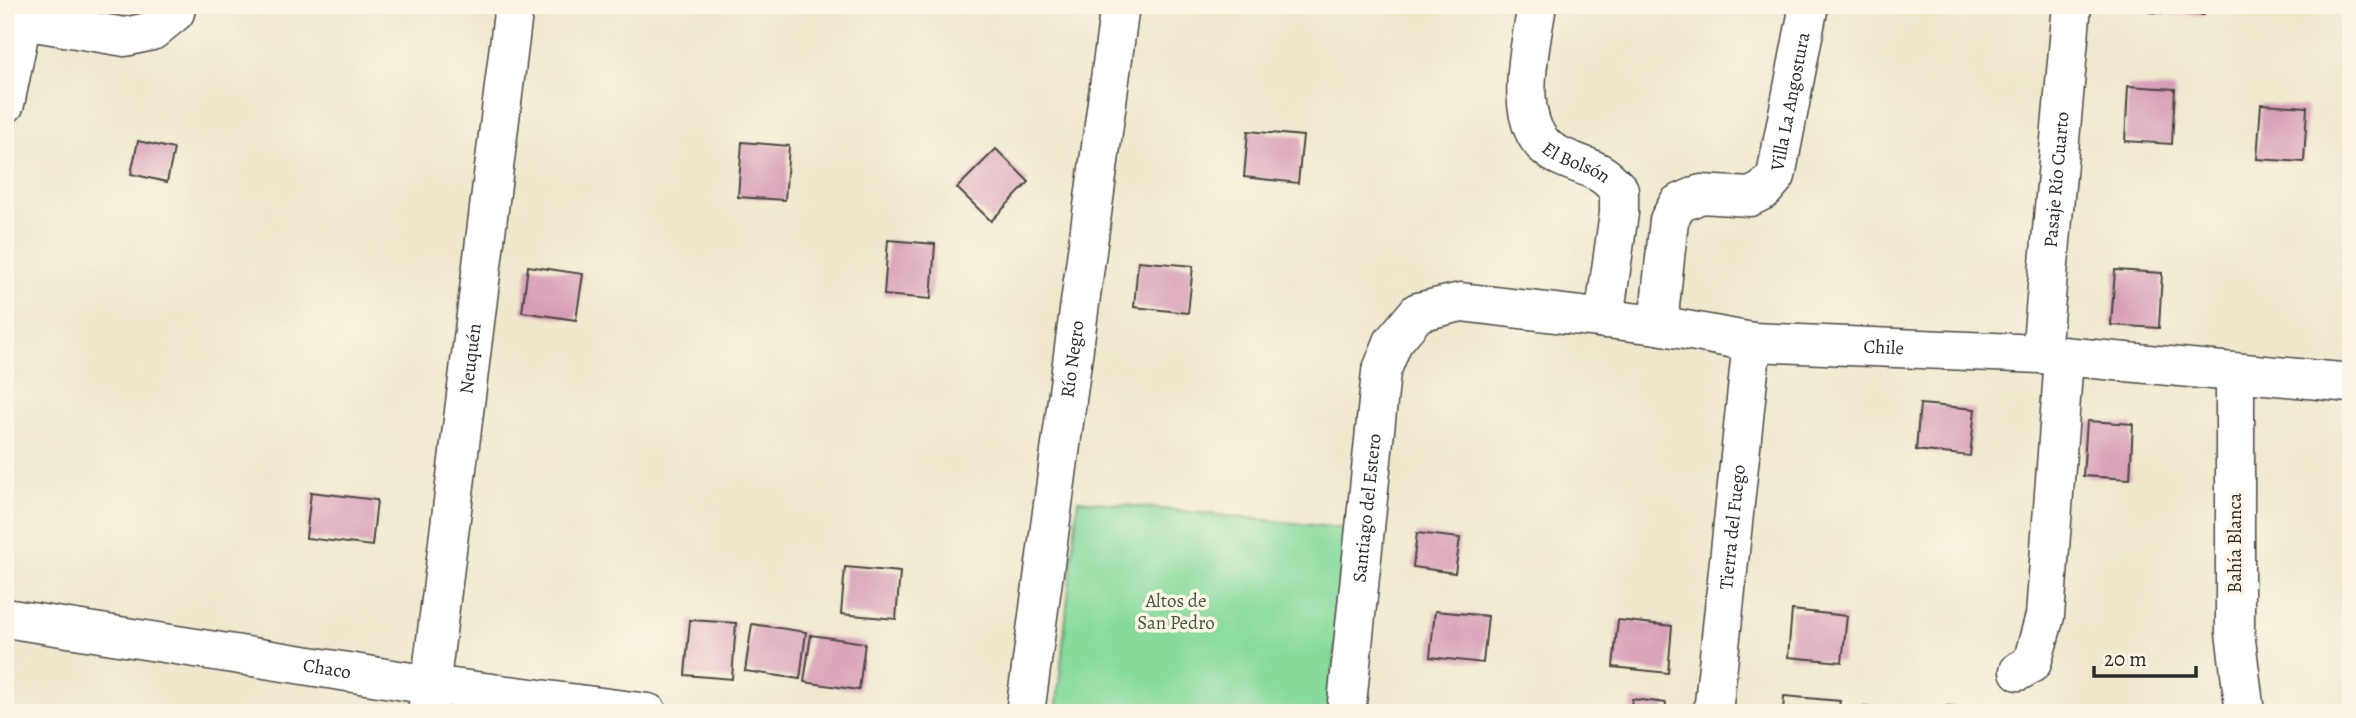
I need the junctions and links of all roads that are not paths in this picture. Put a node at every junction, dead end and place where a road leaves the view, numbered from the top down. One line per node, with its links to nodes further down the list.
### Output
1 (177, 5): 7 (street)
2 (514, 5): 20 (street, Neuquén)
3 (1120, 5): 22 (street, Río Negro)
4 (1538, 5): 9 (street, El Bolsón)
5 (1809, 5): 10 (street, Villa La Angostura)
6 (2072, 5): 15 (street, Pasaje Río Cuarto)
7 (14, 18): 8 (street)
8 (5, 104)
9 (1619, 190): 10 (street); 12 (street, El Bolsón)
10 (1678, 204): 13 (street)
11 (1418, 312): 12 (street, Chile); 23 (street, Santiago del Estero)
12 (1605, 319): 13 (street, Chile)
13 (1658, 325): 14 (street, Chile)
14 (1752, 342): 15 (street, Chile); 24 (street, Tierra del Fuego)
15 (2052, 356): 16 (street, Chile); 19 (street, Pasaje Río Cuarto)
16 (2235, 373): 17 (street, Chile); 25 (street, Bahía Blanca)
17 (2351, 383)
18 (5, 618): 20 (street, Chaco)
19 (2019, 671)
20 (428, 699): 21 (street, Chaco)
21 (648, 713)
22 (1025, 713)
23 (1346, 713)
24 (1713, 713)
25 (2245, 713)

